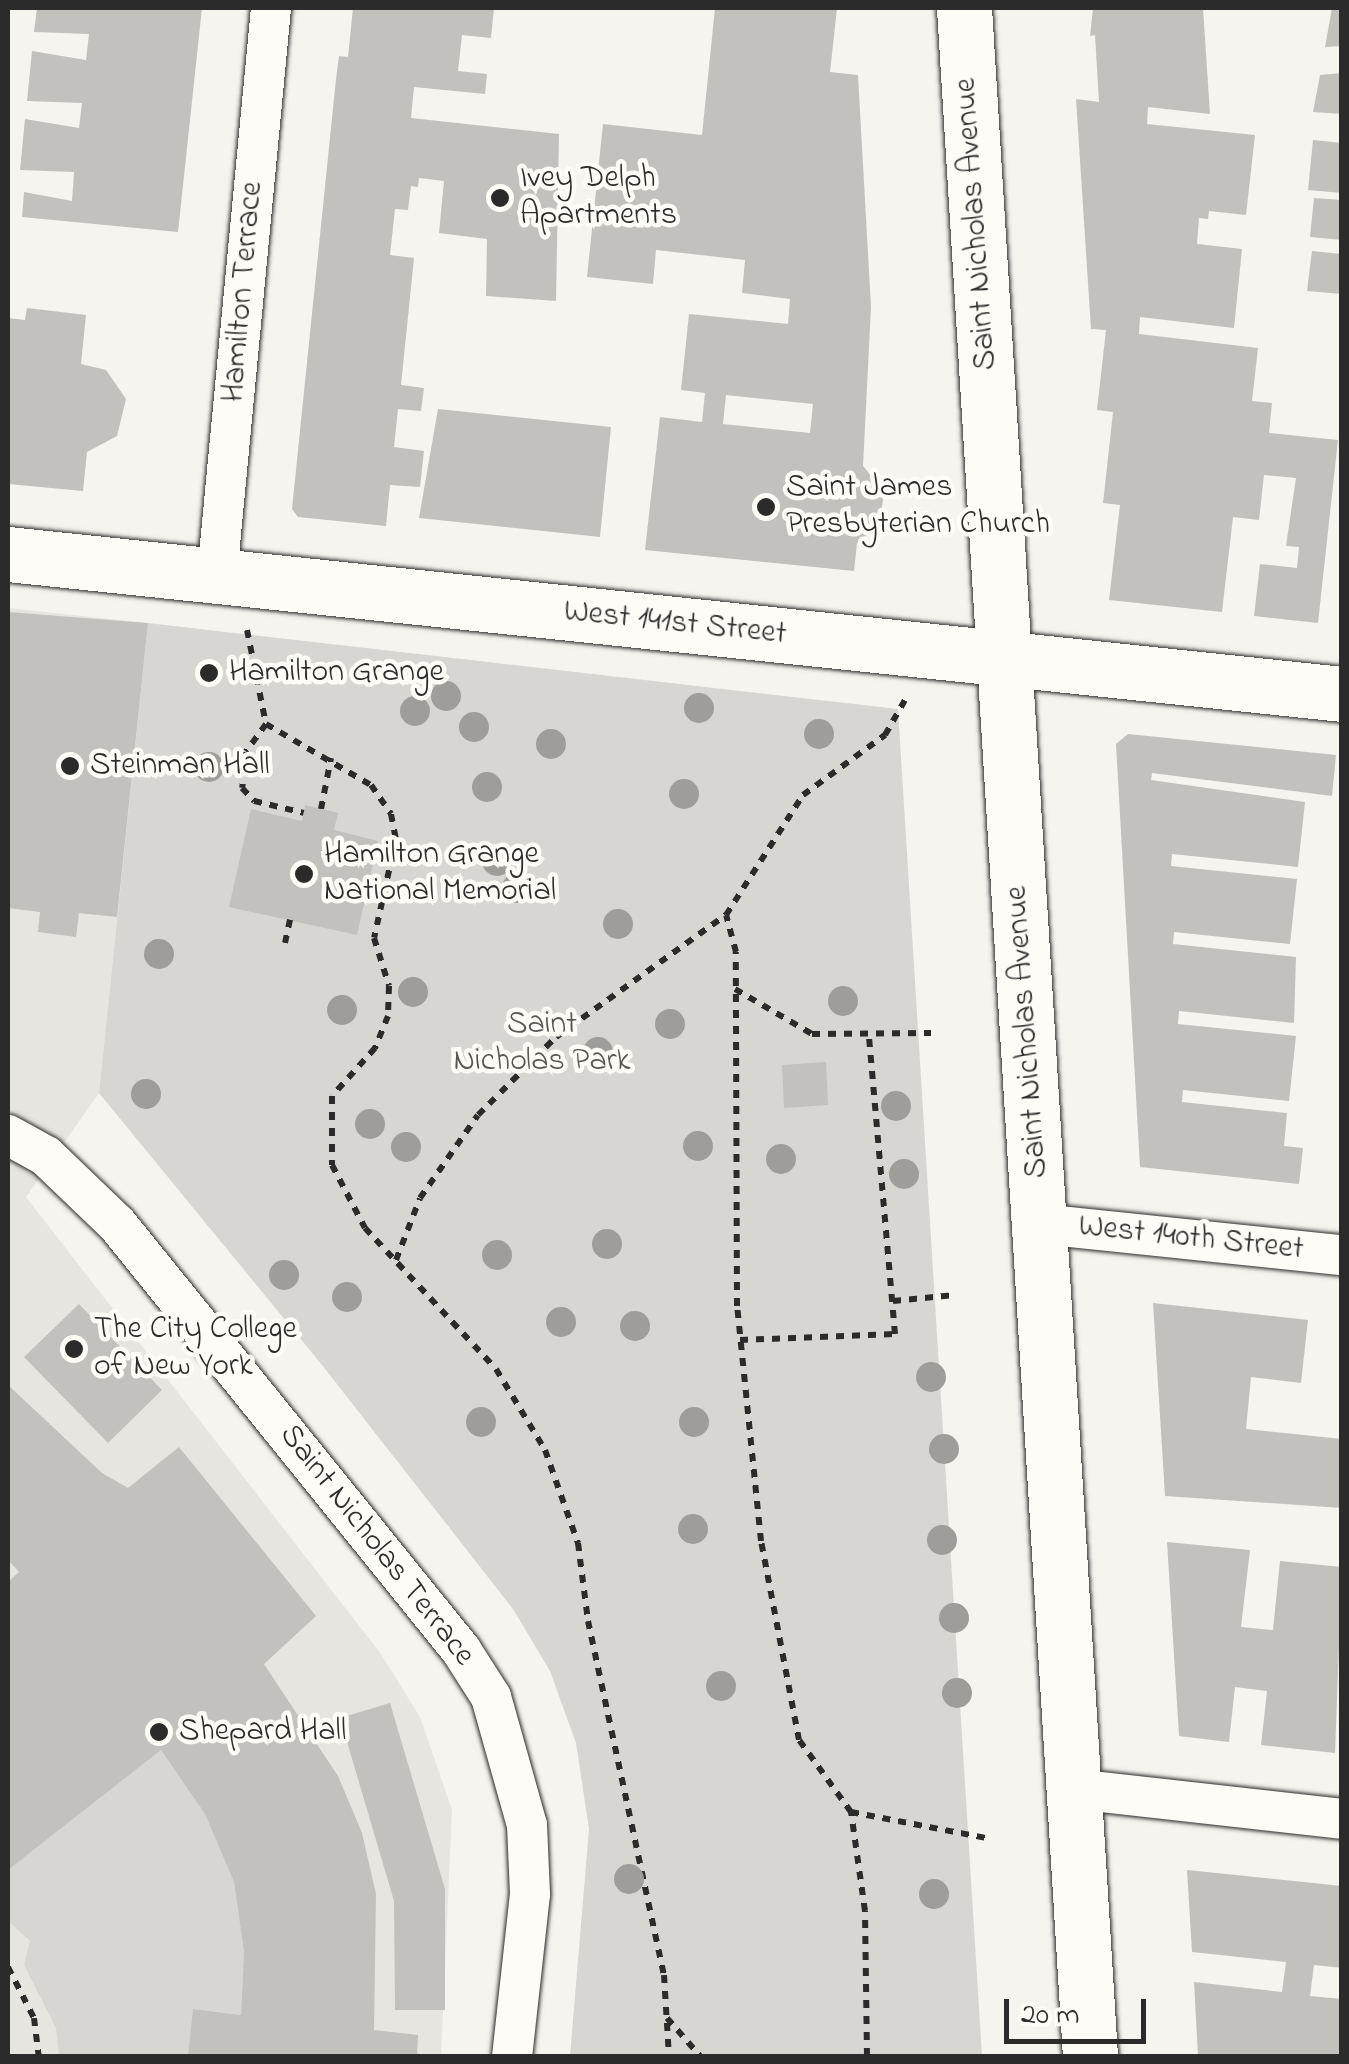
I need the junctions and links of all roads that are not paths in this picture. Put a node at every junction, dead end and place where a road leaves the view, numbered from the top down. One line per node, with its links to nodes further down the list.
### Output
1 (271, 8): 4 (street, Hamilton Terrace)
2 (964, 8): 5 (main road, Saint Nicholas Avenue)
3 (8, 554): 4 (main road, West 141st Street)
4 (216, 576): 5 (main road, West 141st Street)
5 (1005, 657): 6 (main road, West 141st Street); 8 (main road, Saint Nicholas Avenue)
6 (1342, 694)
7 (8, 1134): 12 (street, Saint Nicholas Terrace)
8 (1040, 1224): 9 (street, West 140th Street); 10 (main road, Saint Nicholas Avenue)
9 (1342, 1255)
10 (1075, 1790): 11 (street); 13 (main road, Saint Nicholas Avenue)
11 (1342, 1818)
12 (512, 2056)
13 (1090, 2056)

